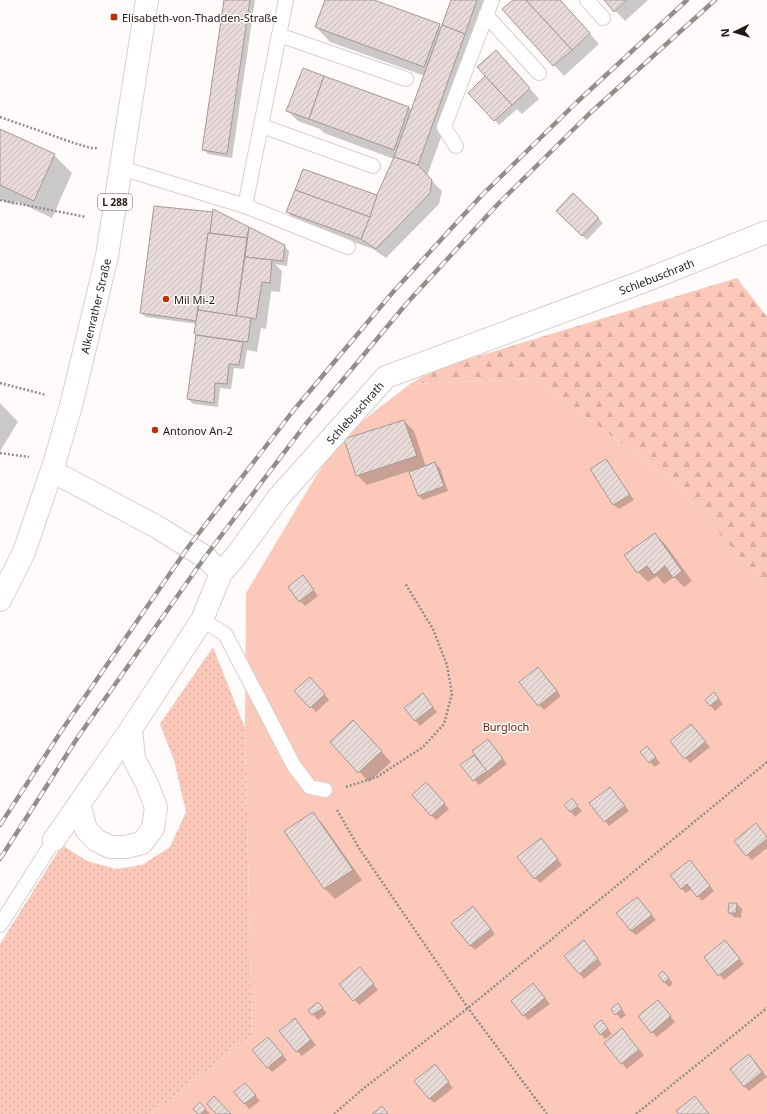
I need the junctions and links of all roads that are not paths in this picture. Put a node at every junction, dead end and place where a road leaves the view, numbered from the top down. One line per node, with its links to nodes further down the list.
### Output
1 (147, 0): 12 (street, Alkenrather Straße / L 288)
2 (286, 0): 7 (lane)
3 (492, 0): 5 (lane)
4 (587, 0): 6 (lane)
5 (486, 15): 8 (lane); 11 (lane)
6 (603, 18)
7 (279, 35): 9 (lane); 10 (lane)
8 (539, 73)
9 (406, 79)
10 (262, 126): 13 (lane); 14 (lane)
11 (456, 146)
12 (122, 158): 14 (lane); 17 (street, Alkenrather Straße / L 288)
13 (373, 166)
14 (245, 206): 16 (lane)
15 (767, 232): 18 (street, Schlebuschrath)
16 (348, 247)
17 (52, 471): 18 (street); 19 (street, Alkenrather Straße / L 288)
18 (221, 573): 20 (street, Schlebuschrath)
19 (0, 600)
20 (202, 620): 21 (street, Schlebuschrath); 22 (lane)
21 (131, 729): 23 (street, Schlebuschrath); 23 (street)
22 (325, 790)
23 (79, 804): 24 (street, Schlebuschrath)
24 (54, 840): 25 (lane)
25 (0, 925)

